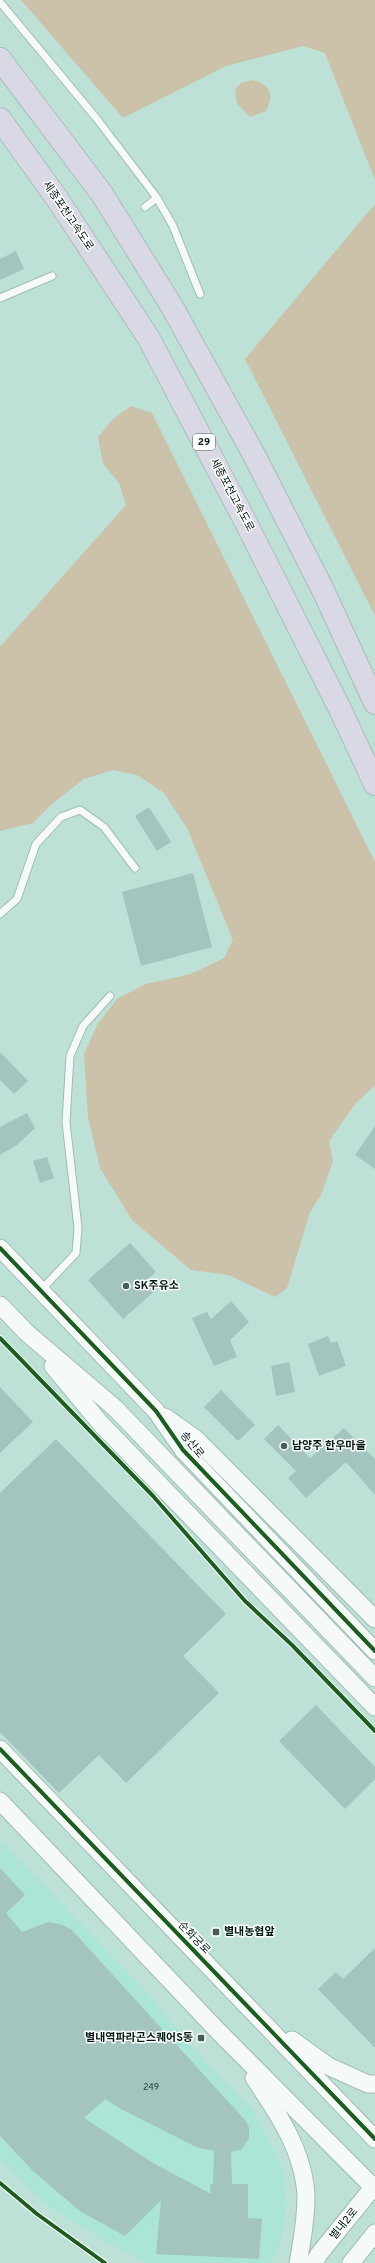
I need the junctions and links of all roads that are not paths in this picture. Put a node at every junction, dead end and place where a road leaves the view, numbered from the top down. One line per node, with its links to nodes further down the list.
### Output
1 (0, 2): 4 (lane)
2 (0, 59): 9 (highway)
3 (0, 119): 10 (highway, 세종포천고속도로 / 29)
4 (157, 198): 5 (lane); 7 (lane)
5 (145, 207)
6 (52, 276): 8 (lane)
7 (200, 294)
8 (0, 298)
9 (375, 703)
10 (375, 784)
11 (135, 868): 12 (lane)
12 (0, 914)
13 (110, 996): 15 (lane)
14 (0, 1248): 15 (street, 송산로)
15 (40, 1290): 18 (street, 송산로)
16 (0, 1305): 17 (street)
17 (27, 1333): 21 (street); 22 (street)
18 (156, 1411): 19 (street); 20 (street, 송산로)
19 (375, 1619)
20 (375, 1651)
21 (375, 1678)
22 (375, 1707)
23 (0, 1749): 25 (street, 순화궁로)
24 (0, 1801): 26 (street)
25 (256, 2014): 27 (street); 28 (street, 순화궁로)
26 (230, 2043): 29 (street); 31 (street)
27 (375, 2084)
28 (375, 2139)
29 (374, 2187): 32 (street, 별내2로)
30 (375, 2233): 33 (street)
31 (298, 2263)
32 (314, 2263)
33 (351, 2263)

